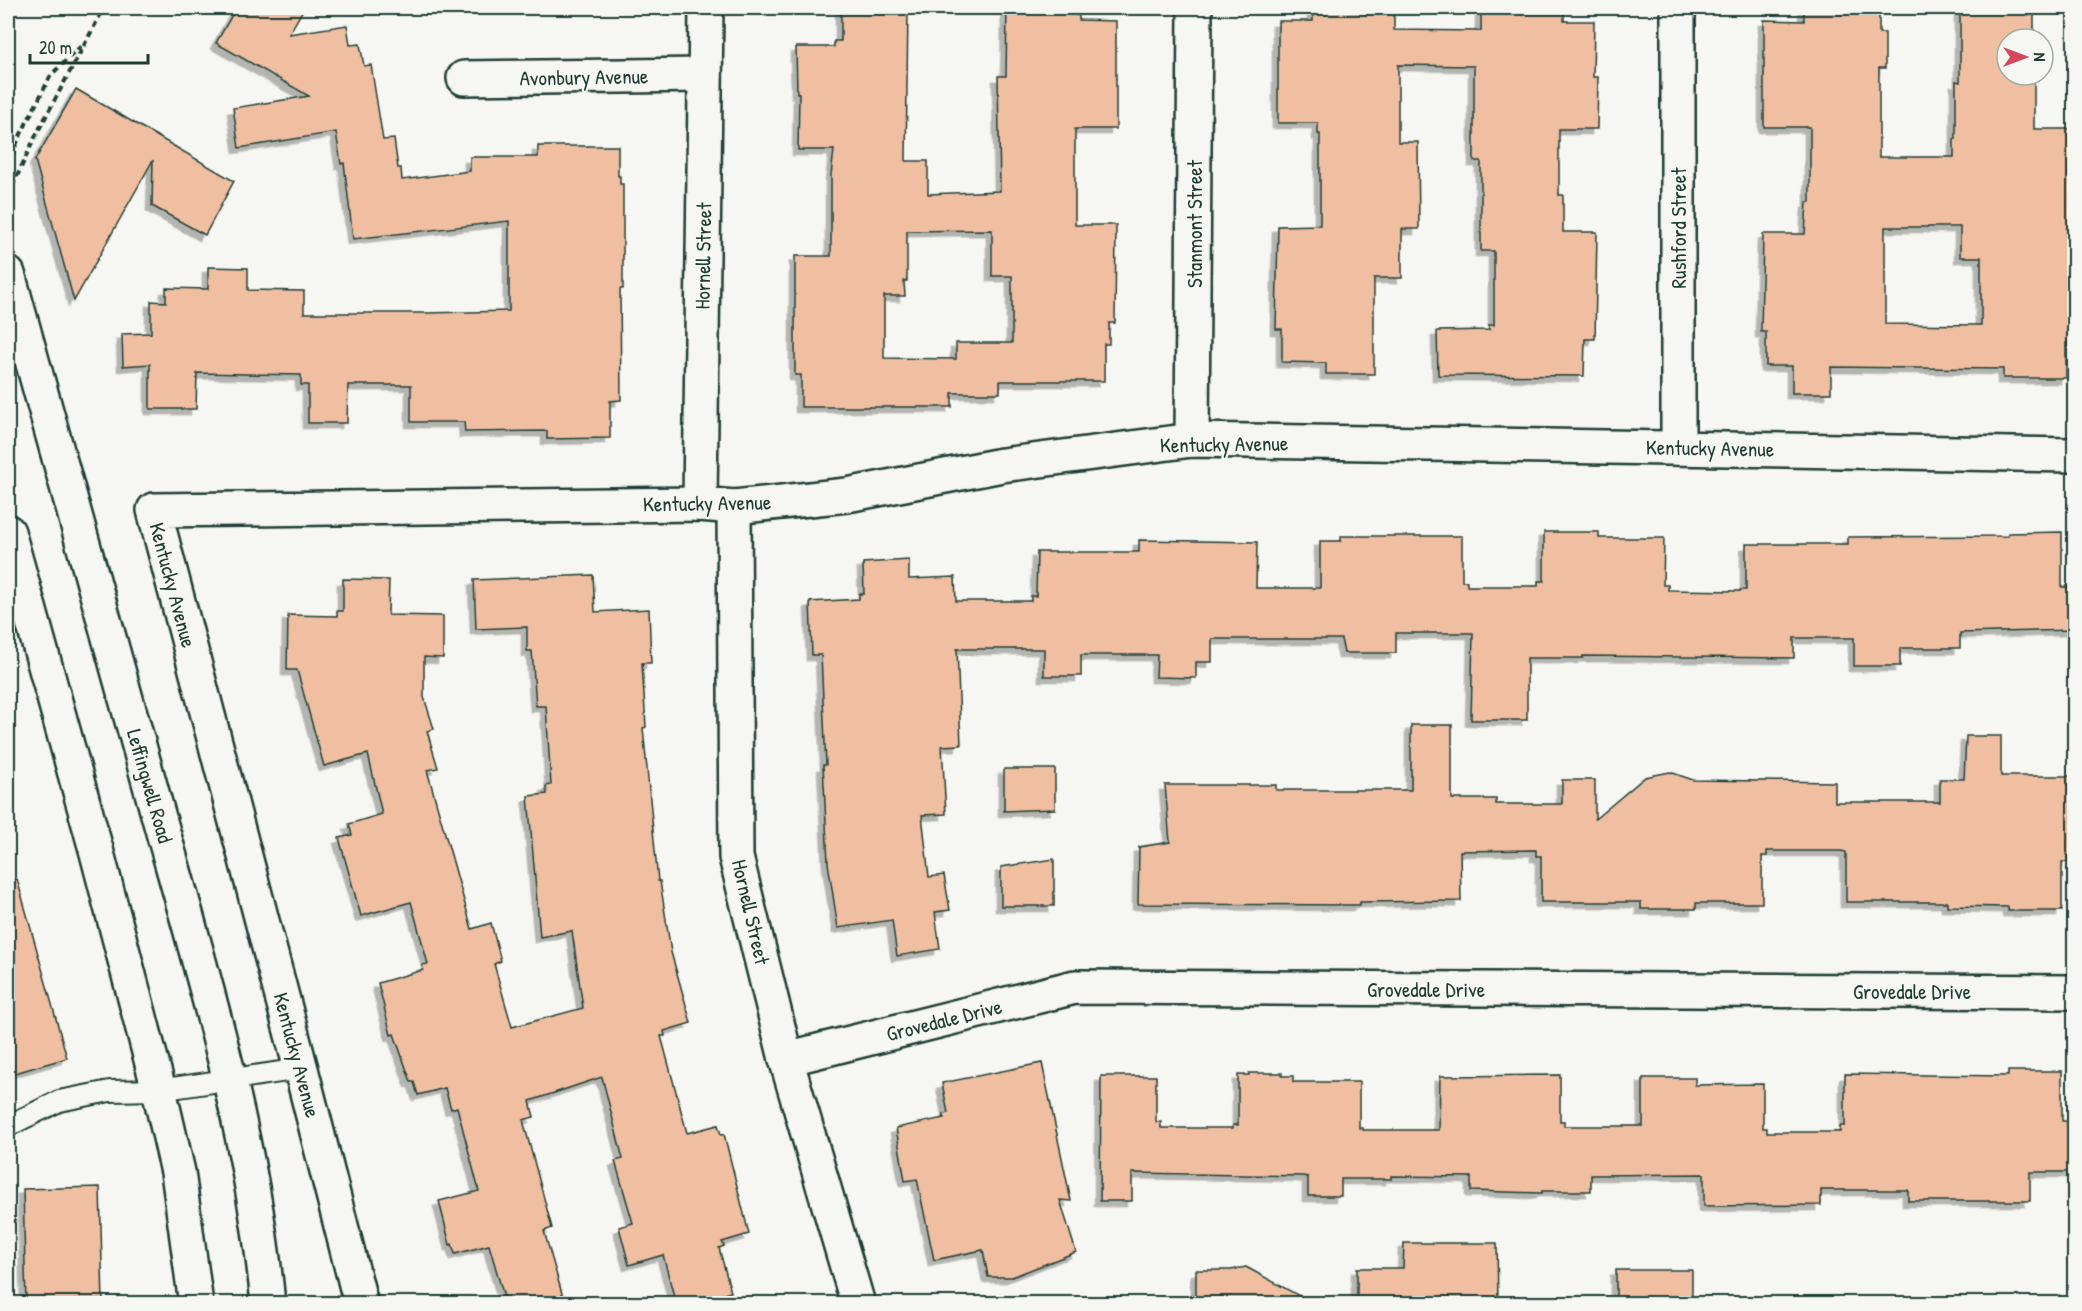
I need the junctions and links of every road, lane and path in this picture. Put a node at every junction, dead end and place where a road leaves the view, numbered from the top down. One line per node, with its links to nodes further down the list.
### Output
1 (104, 8): 5 (path)
2 (706, 8): 6 (street, Hornell Street)
3 (1196, 8): 11 (street, Stanmont Street)
4 (1678, 8): 12 (street, Rushford Street)
5 (85, 42): 8 (path); 9 (path)
6 (705, 75): 7 (street, Avonbury Avenue); 14 (street, Hornell Street)
7 (464, 78)
8 (8, 166)
9 (8, 196)
10 (8, 274): 20 (street, Leffingwell Road)
11 (1192, 440): 12 (street, Kentucky Avenue); 15 (street, Kentucky Avenue)
12 (1678, 448): 13 (street, Kentucky Avenue)
13 (2074, 455)
14 (700, 504): 15 (street, Kentucky Avenue); 19 (street, Kentucky Avenue)
15 (734, 507): 18 (street, Hornell Street)
16 (8, 532): 21 (street)
17 (2074, 992): 18 (street, Grovedale Drive)
18 (786, 1059): 26 (street, Hornell Street)
19 (301, 1069): 20 (lane); 25 (street, Kentucky Avenue)
20 (229, 1080): 21 (lane); 24 (street, Leffingwell Road)
21 (159, 1090): 22 (lane); 23 (street)
22 (8, 1126)
23 (196, 1304)
24 (268, 1304)
25 (361, 1304)
26 (858, 1304)

